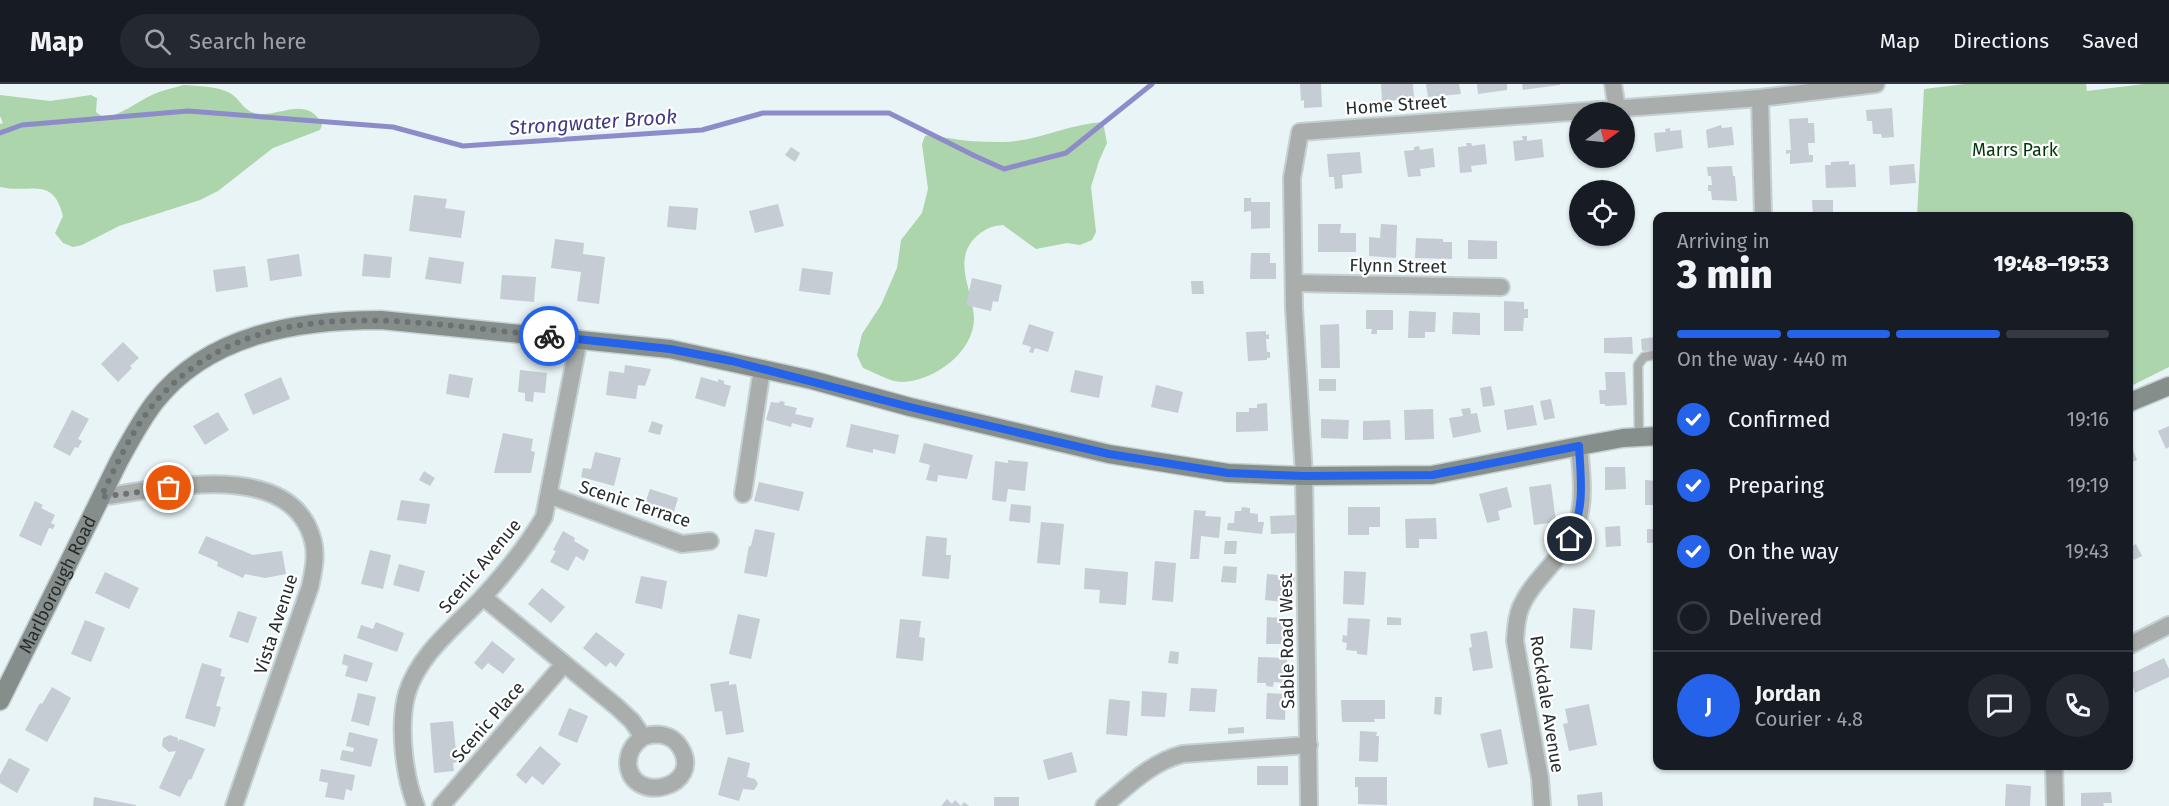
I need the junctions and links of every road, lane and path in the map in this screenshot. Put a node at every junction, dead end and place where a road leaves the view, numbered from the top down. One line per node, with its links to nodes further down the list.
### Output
1 (1613, 84): 4 (street)
2 (1876, 84): 3 (street, Home Street)
3 (1760, 98): 5 (street, Home Street); 7 (street)
4 (1616, 102)
5 (1635, 108)
6 (1569, 112): 8 (street, Home Street)
7 (1763, 212)
8 (1294, 284): 9 (street, Flynn Street); 17 (street, Home Street)
9 (1500, 287)
10 (579, 339): 12 (street, Marlborough Road); 19 (street, Scenic Avenue); 20 (street, Marlborough Road)
11 (1653, 355): 15 (lane)
12 (762, 369): 17 (street, Marlborough Road); 18 (street)
13 (2169, 386): 14 (street)
14 (2133, 401)
15 (1648, 437): 16 (street, Marlborough Road)
16 (1579, 446): 17 (street, Marlborough Road); 35 (street, Rockdale Avenue)
17 (1304, 476): 28 (street, Sable Road West)
18 (743, 494)
19 (549, 495): 21 (street, Scenic Terrace); 22 (street, Scenic Avenue)
20 (101, 497): 26 (street, Marlborough Road); 30 (street, Vista Avenue)
21 (710, 541)
22 (483, 597): 25 (street); 31 (street, Scenic Avenue)
23 (2169, 625): 24 (street)
24 (2133, 643)
25 (564, 664): 27 (street); 32 (street, Scenic Place)
26 (0, 701)
27 (643, 737)
28 (1308, 745): 33 (street); 34 (street, Sable Road West)
29 (2054, 770): 36 (street)
30 (234, 806)
31 (416, 806)
32 (441, 806)
33 (1104, 806)
34 (1309, 806)
35 (1542, 806)
36 (2055, 806)

